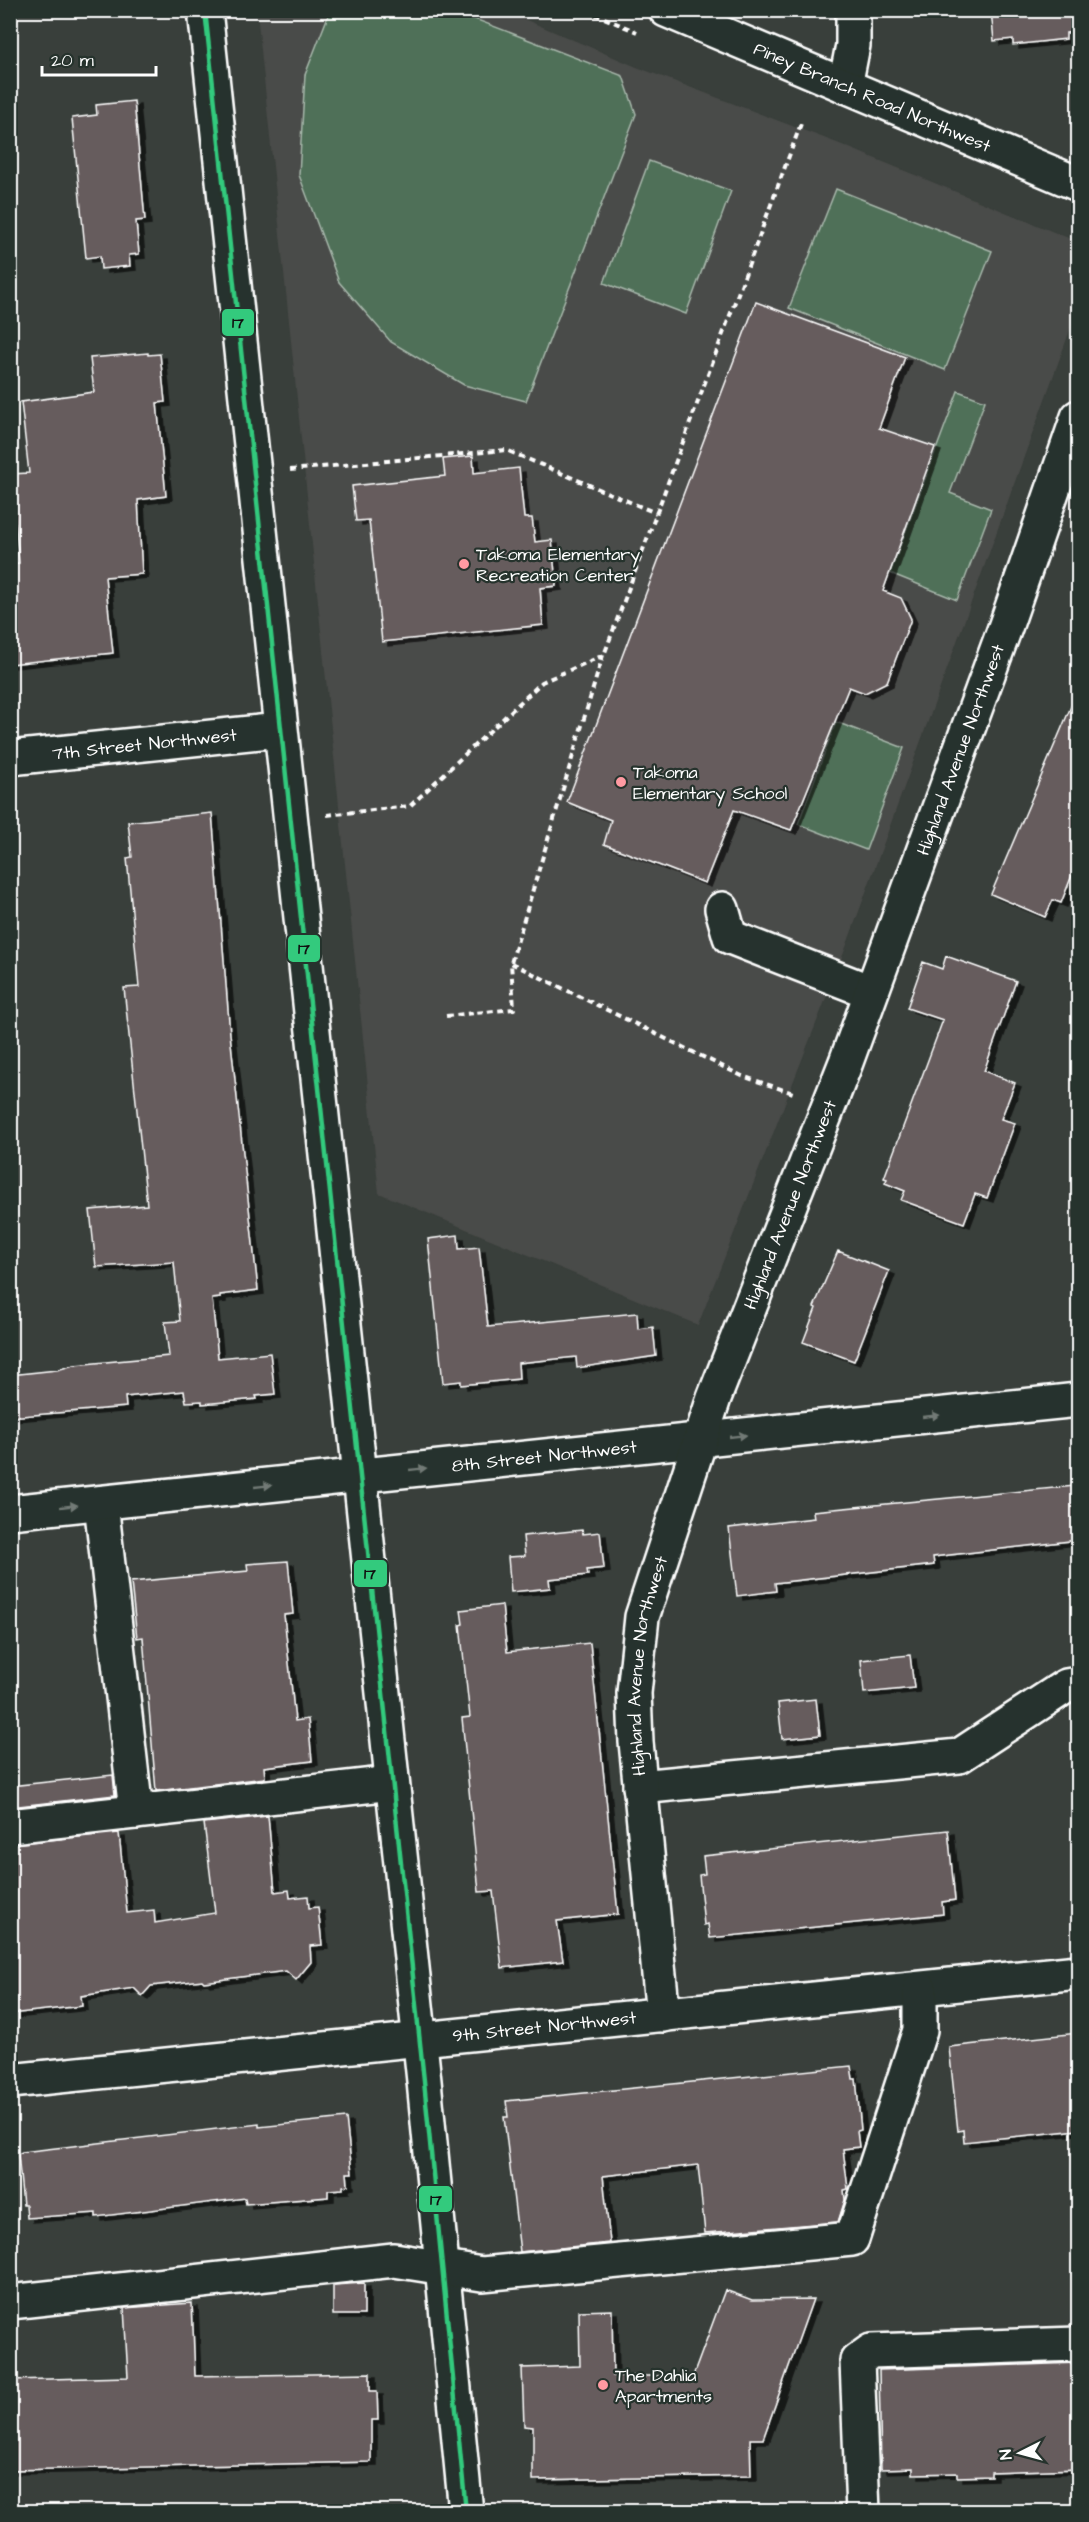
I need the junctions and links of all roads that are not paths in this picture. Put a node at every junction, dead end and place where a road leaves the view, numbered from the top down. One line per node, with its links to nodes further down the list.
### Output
1 (205, 10): 7 (street)
2 (666, 10): 4 (street, Piney Branch Road Northwest)
3 (853, 10): 4 (street)
4 (845, 86): 5 (street, Piney Branch Road Northwest)
5 (1078, 184)
6 (1078, 417): 10 (street, Highland Avenue Northwest)
7 (279, 730): 8 (street, 7th Street Northwest); 13 (street)
8 (10, 758)
9 (722, 909): 10 (street)
10 (871, 992): 12 (street, Highland Avenue Northwest)
11 (1078, 1400): 12 (street, 8th Street Northwest, one-way to 11)
12 (699, 1440): 13 (street, 8th Street Northwest, one-way to 12); 18 (street, Highland Avenue Northwest)
13 (360, 1476): 14 (street, 8th Street Northwest, one-way to 13); 17 (street)
14 (101, 1503): 15 (street, 8th Street Northwest, one-way to 14); 19 (street)
15 (10, 1512)
16 (1078, 1684): 18 (street)
17 (392, 1783): 19 (street); 24 (street)
18 (640, 1787): 23 (street, Highland Avenue Northwest)
19 (136, 1812): 20 (street)
20 (10, 1826)
21 (1078, 1972): 22 (street, 9th Street Northwest)
22 (920, 1989): 23 (street, 9th Street Northwest); 26 (street)
23 (663, 2015): 24 (street, 9th Street Northwest)
24 (419, 2039): 25 (street, 9th Street Northwest); 26 (street)
25 (10, 2081)
26 (441, 2268): 27 (street); 29 (street)
27 (10, 2302)
28 (1078, 2344): 30 (street)
29 (466, 2511)
30 (863, 2511)

